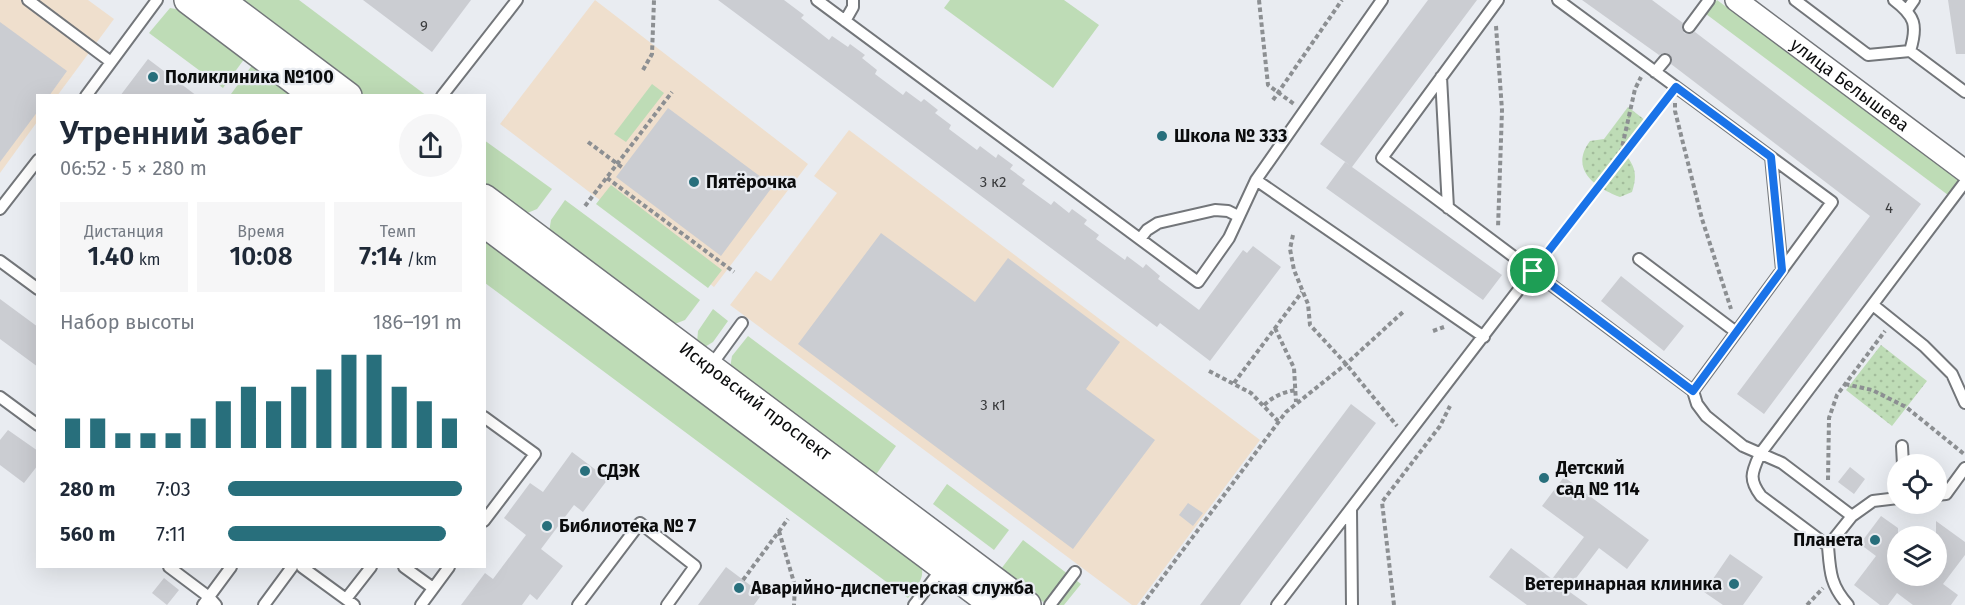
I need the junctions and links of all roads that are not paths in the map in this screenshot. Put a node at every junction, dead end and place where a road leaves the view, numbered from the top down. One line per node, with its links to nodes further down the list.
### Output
1 (28, 0): 21 (lane)
2 (158, 0): 21 (lane)
3 (188, 0): 26 (street)
4 (220, 0): 27 (street)
5 (517, 0): 28 (lane)
6 (818, 0): 17 (lane)
7 (853, 0): 17 (lane)
8 (1382, 0): 32 (lane)
9 (1558, 0): 22 (lane)
10 (1709, 0): 18 (lane)
11 (1736, 0): 31 (street, улица Белышева)
12 (1795, 0): 19 (lane)
13 (1894, 0): 16 (lane)
14 (1914, 0): 16 (lane)
15 (1497, 2): 23 (lane)
16 (1907, 10): 19 (lane)
17 (845, 21): 38 (lane)
18 (1689, 27)
19 (1910, 51): 24 (lane)
20 (1665, 60): 22 (lane)
21 (111, 62): 25 (lane)
22 (1651, 69): 29 (lane)
23 (1441, 77): 35 (lane); 35 (lane)
24 (1965, 92)
25 (92, 94)
26 (312, 94)
27 (345, 94)
28 (444, 94)
29 (1771, 157): 41 (lane); 41 (lane)
30 (36, 163): 36 (lane)
31 (1965, 171)
32 (1256, 180): 37 (lane); 47 (lane)
33 (1965, 182): 44 (lane)
34 (486, 208): 48 (street, Искровский проспект)
35 (1448, 208): 42 (lane)
36 (0, 209)
37 (1238, 216): 38 (lane); 38 (lane)
38 (1140, 239)
39 (1640, 259): 46 (lane)
40 (0, 261): 43 (lane)
41 (1782, 270): 46 (lane)
42 (1533, 271): 47 (lane); 50 (lane)
43 (36, 288)
44 (1873, 305): 52 (lane); 56 (lane)
45 (742, 323): 49 (lane)
46 (1736, 332): 50 (lane)
47 (1484, 337): 61 (lane)
48 (673, 352): 49 (street, Искровский проспект); 65 (street, Искровский проспект)
49 (710, 367): 65 (street, Искровский проспект)
50 (1693, 391): 56 (lane)
51 (0, 397): 54 (lane)
52 (1965, 403)
53 (486, 418): 63 (lane)
54 (36, 424)
55 (1902, 446): 57 (lane)
56 (1760, 454): 62 (lane); 64 (lane)
57 (1902, 454)
58 (1965, 468): 59 (lane)
59 (1947, 493)
60 (1887, 499): 62 (lane)
61 (1351, 510): 85 (lane); 86 (lane)
62 (1852, 516): 64 (lane)
63 (486, 517)
64 (1828, 546): 87 (lane)
65 (949, 558): 81 (lane); 82 (street, Искровский проспект); 83 (street, Искровский проспект)
66 (170, 568): 75 (lane)
67 (230, 568): 75 (lane)
68 (291, 568): 77 (lane)
69 (303, 568): 76 (lane)
70 (370, 568): 76 (lane)
71 (405, 568): 74 (lane)
72 (448, 568): 74 (lane)
73 (1075, 572): 84 (lane)
74 (434, 588): 78 (lane)
75 (209, 602)
76 (350, 602)
77 (264, 605)
78 (421, 605)
79 (578, 605): 80 (lane)
80 (667, 605)
81 (914, 605)
82 (994, 605)
83 (1028, 605)
84 (1050, 605)
85 (1277, 605)
86 (1352, 605)
87 (1848, 605)

